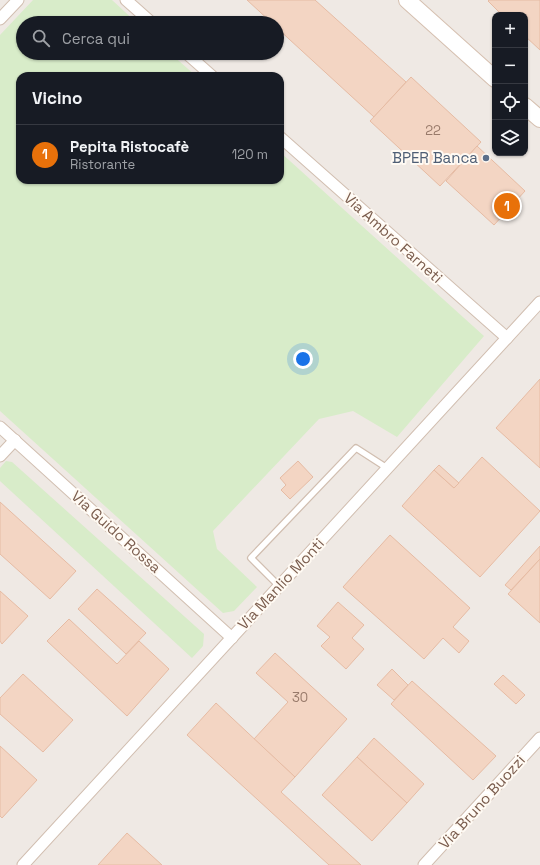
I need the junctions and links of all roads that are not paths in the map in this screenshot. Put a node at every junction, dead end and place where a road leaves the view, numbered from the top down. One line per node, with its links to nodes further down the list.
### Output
1 (18, 0): 5 (street)
2 (126, 0): 4 (street)
3 (412, 2): 8 (main road)
4 (144, 16)
5 (0, 19)
6 (194, 60): 7 (street)
7 (207, 72)
8 (492, 76)
9 (528, 109): 10 (main road)
10 (540, 119)
11 (284, 141): 13 (street, Via Ambro Farneti)
12 (540, 302): 13 (street, Via Manlio Monti)
13 (507, 338): 17 (street, Via Manlio Monti)
14 (0, 427): 15 (street, Via Guido Rossa)
15 (15, 440): 16 (street); 19 (street, Via Guido Rossa)
16 (0, 456)
17 (387, 468): 18 (street, Via Manlio Monti); 18 (lane)
18 (279, 586): 19 (street, Via Manlio Monti)
19 (232, 638): 21 (street, Via Manlio Monti)
20 (540, 738): 22 (street, Via Bruno Buozzi)
21 (23, 865)
22 (424, 865)

